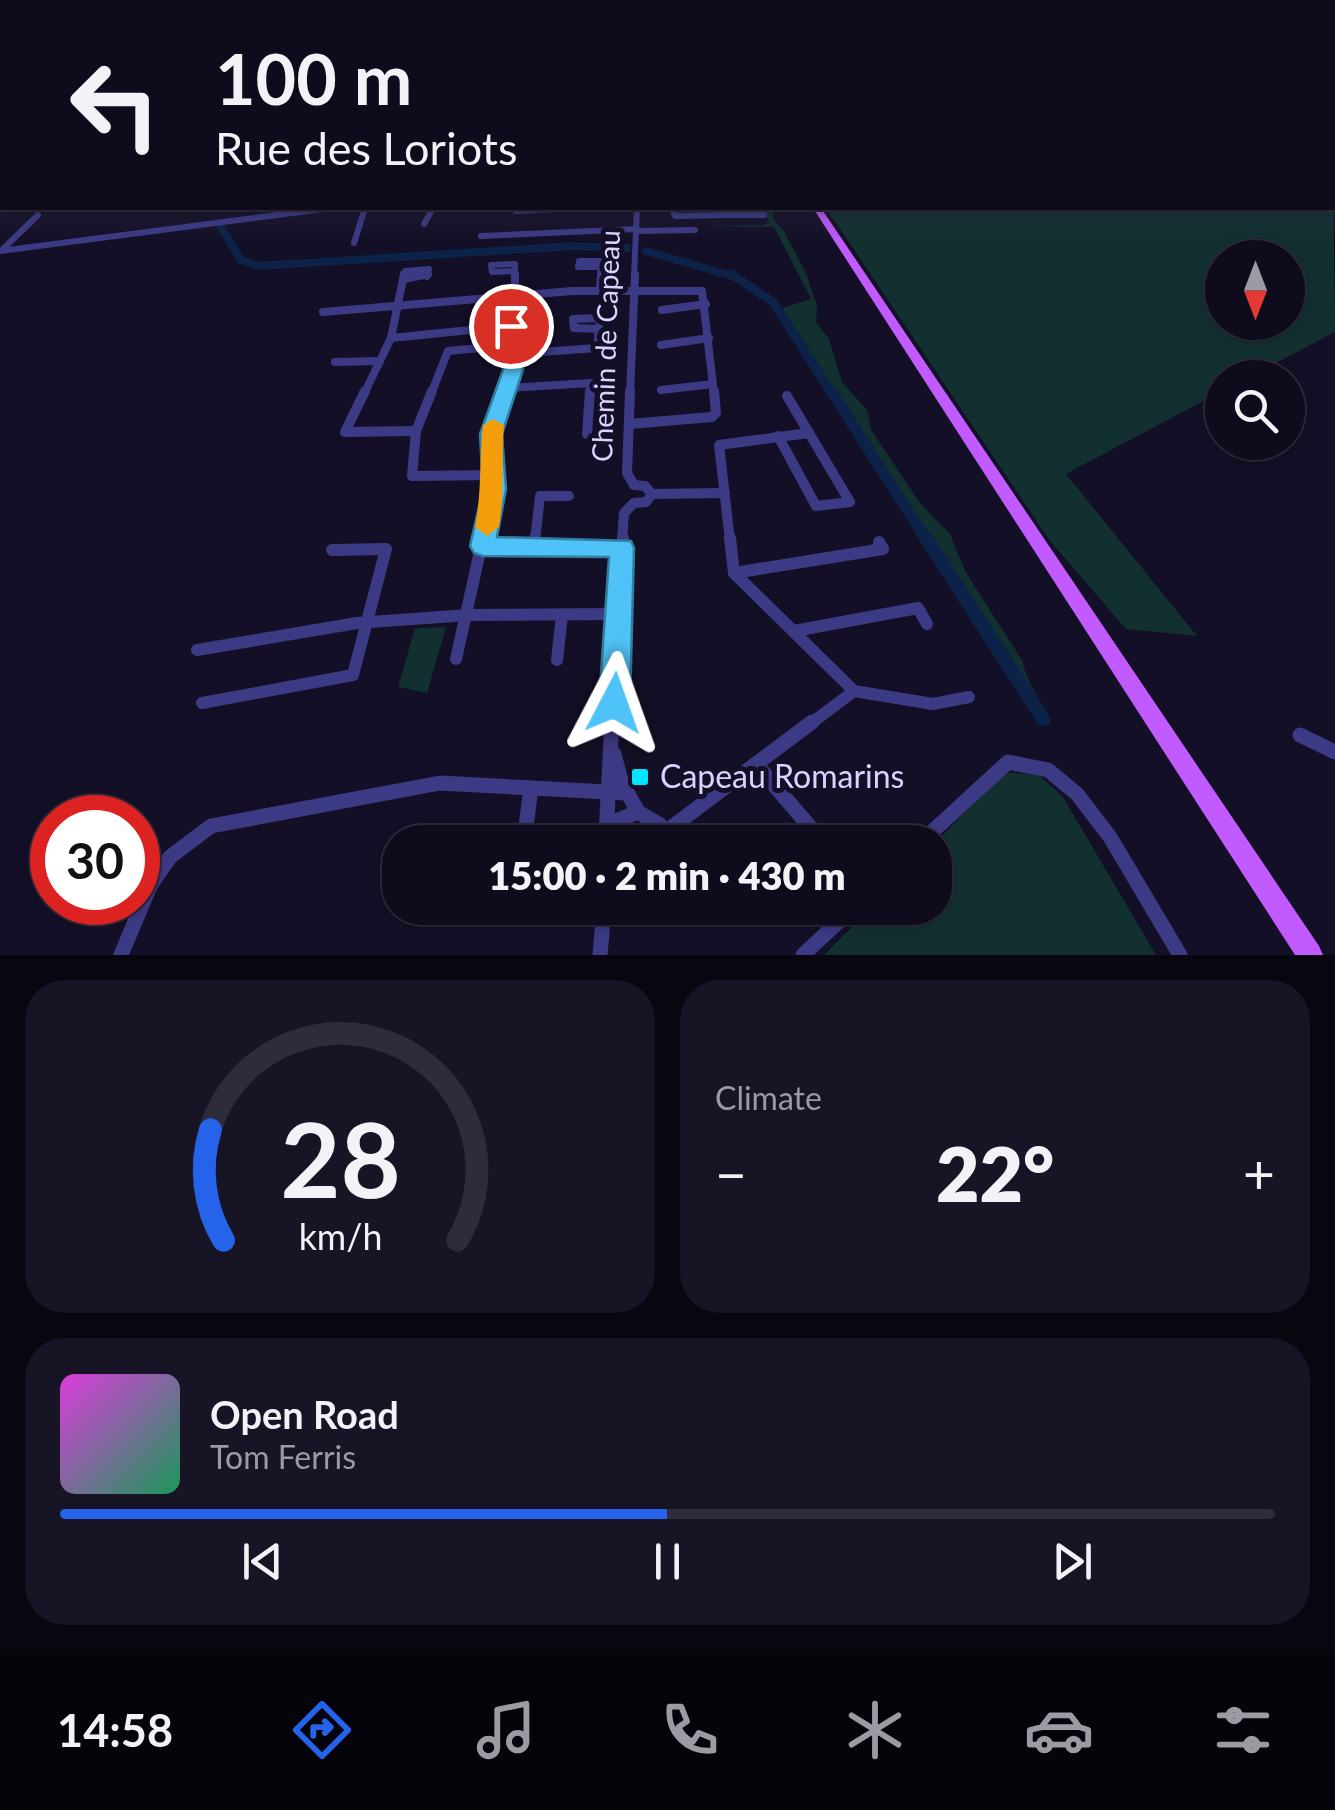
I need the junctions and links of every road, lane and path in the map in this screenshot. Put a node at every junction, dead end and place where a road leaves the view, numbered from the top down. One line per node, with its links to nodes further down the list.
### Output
1 (314, 210): 17 (street)
2 (363, 210): 16 (street)
3 (432, 210): 12 (street)
4 (535, 210): 7 (street)
5 (637, 210): 13 (street, Chemin de Capeau)
6 (818, 210): 90 (main road)
7 (516, 211)
8 (723, 211): 9 (street); 11 (street)
9 (674, 212)
10 (38, 215): 17 (street)
11 (764, 215)
12 (424, 224)
13 (637, 230): 14 (street); 15 (street); 21 (street, Chemin de Capeau)
14 (695, 230)
15 (481, 236)
16 (354, 243)
17 (0, 250)
18 (601, 267): 22 (street)
19 (515, 271): 23 (street)
20 (404, 279): 25 (street)
21 (634, 289): 22 (street); 24 (street); 40 (street, Chemin de Capeau)
22 (600, 290): 23 (street)
23 (514, 296): 25 (street); 28 (street)
24 (706, 304): 26 (street); 31 (street)
25 (397, 307): 27 (street); 30 (street)
26 (662, 310)
27 (324, 312)
28 (511, 326): 30 (street); 33 (street)
29 (599, 328): 33 (street)
30 (391, 338): 34 (street)
31 (709, 338): 32 (street); 36 (street)
32 (660, 345)
33 (513, 350): 37 (street); 41 (street)
34 (380, 361): 35 (street); 41 (street)
35 (335, 362)
36 (714, 384): 38 (street); 40 (street)
37 (506, 388): 43 (street); 45 (street)
38 (661, 390)
39 (788, 396): 42 (street)
40 (630, 424): 46 (street, Chemin de Capeau)
41 (416, 432): 45 (street)
42 (809, 433): 44 (street); 44 (street)
43 (587, 434)
44 (778, 436): 48 (street)
45 (495, 475): 52 (street)
46 (634, 486): 47 (street); 50 (street, Chemin de Capeau)
47 (652, 494): 48 (street); 50 (street)
48 (725, 494): 56 (street)
49 (569, 496): 53 (street)
50 (634, 502): 54 (street)
51 (879, 542): 56 (street)
52 (483, 546): 53 (street); 59 (street)
53 (534, 547): 54 (street)
54 (622, 548): 57 (street)
55 (332, 550): 60 (street)
56 (734, 573): 62 (street)
57 (620, 614): 58 (street); 70 (street)
58 (562, 615): 59 (street); 65 (street)
59 (468, 616): 60 (street); 64 (street)
60 (367, 623): 63 (street); 68 (street)
61 (928, 624): 62 (street)
62 (794, 631): 66 (street)
63 (197, 650)
64 (456, 659)
65 (557, 660)
66 (854, 691): 67 (street); 72 (street)
67 (969, 698)
68 (202, 703)
69 (1300, 735): 71 (street)
70 (612, 740): 74 (street); 75 (street)
71 (1335, 752)
72 (756, 764): 81 (street); 82 (street)
73 (531, 788): 74 (street); 77 (street); 86 (street)
74 (606, 793): 75 (street); 78 (street)
75 (626, 793): 76 (street)
76 (638, 812): 79 (street); 80 (street)
77 (526, 825)
78 (606, 825)
79 (614, 825)
80 (658, 825)
81 (681, 825)
82 (808, 825)
83 (940, 825): 89 (street)
84 (603, 925): 87 (street)
85 (835, 925): 88 (street)
86 (120, 955)
87 (600, 955)
88 (803, 955)
89 (1180, 955)
90 (1310, 955)

